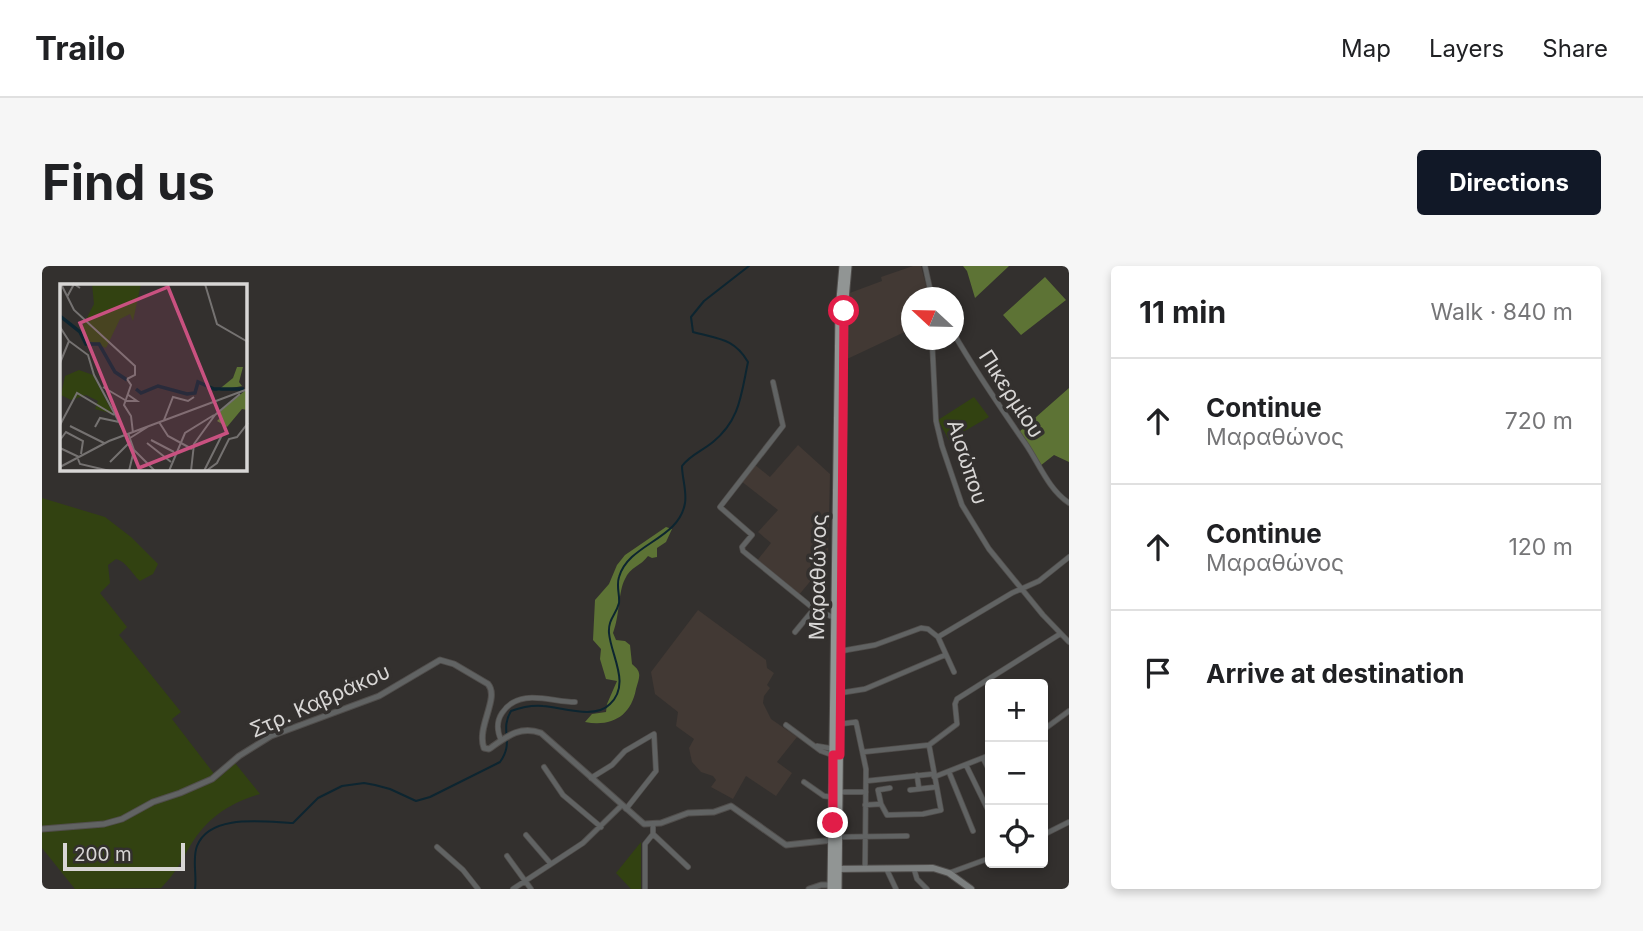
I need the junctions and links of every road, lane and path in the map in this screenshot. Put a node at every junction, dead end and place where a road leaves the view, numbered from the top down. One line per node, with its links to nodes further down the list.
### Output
1 (845, 266): 11 (main road, Μαραθώνος); 16 (main road, Μαραθώνος)
2 (925, 266): 3 (street)
3 (930, 287)
4 (932, 350): 9 (street, Αισώπου)
5 (963, 350): 7 (street, Πικερμίου)
6 (773, 382): 10 (street)
7 (1069, 503)
8 (1069, 557): 9 (street)
9 (1023, 589): 13 (street, Αισώπου); 14 (street)
10 (814, 610): 11 (street); 12 (street)
11 (835, 618): 27 (main road, Μαραθώνος)
12 (795, 632)
13 (1060, 634): 15 (street, Αισώπου); 26 (street)
14 (938, 637): 16 (street); 17 (street)
15 (1069, 642)
16 (839, 652): 19 (main road, Μαραθώνος)
17 (945, 654): 18 (street); 19 (street)
18 (954, 671)
19 (839, 693): 22 (main road, Μαραθώνος)
20 (575, 702): 25 (street)
21 (1069, 711): 24 (street)
22 (840, 724): 27 (main road, Μαραθώνος); 28 (street)
23 (786, 726): 27 (street)
24 (1048, 726)
25 (501, 740): 36 (street); 52 (street, Στρ. Καβράκου)
26 (929, 746): 28 (street); 35 (street)
27 (836, 752): 44 (main road, Μαραθώνος)
28 (863, 752): 37 (street)
29 (983, 758): 30 (street); 31 (street)
30 (985, 762)
31 (966, 765): 33 (street); 47 (street)
32 (544, 767): 51 (street)
33 (949, 772): 35 (street); 53 (street)
34 (917, 775): 35 (street); 37 (street); 41 (street)
35 (934, 775): 39 (street)
36 (591, 778): 48 (street); 48 (street)
37 (866, 781): 43 (street)
38 (804, 782): 44 (street)
39 (936, 787): 41 (street); 45 (street)
40 (890, 788): 45 (street)
41 (919, 789): 42 (street)
42 (910, 790)
43 (866, 792): 44 (street); 46 (street)
44 (836, 794): 59 (main road, Μαραθώνος)
45 (881, 804): 46 (street)
46 (865, 805): 57 (street)
47 (986, 805)
48 (624, 808): 50 (street); 51 (street)
49 (1069, 822): 54 (street)
50 (653, 825): 55 (street); 59 (street)
51 (601, 827): 63 (street)
52 (42, 829)
53 (973, 831)
54 (1048, 832)
55 (653, 834): 64 (street); 75 (street)
56 (526, 835): 63 (street)
57 (865, 836): 58 (street); 59 (street); 68 (street)
58 (907, 836)
59 (836, 838): 67 (main road, Μαραθώνος)
60 (437, 847): 72 (street)
61 (507, 856): 70 (street)
62 (985, 860): 69 (street)
63 (551, 864): 70 (street)
64 (688, 867)
65 (886, 868): 66 (main road); 68 (main road); 77 (street)
66 (914, 868): 69 (main road); 78 (street)
67 (835, 869): 68 (main road); 71 (main road, Μαραθώνος)
68 (865, 869)
69 (949, 873): 79 (main road)
70 (526, 881): 73 (street); 74 (street)
71 (829, 887): 76 (street)
72 (478, 889)
73 (513, 889)
74 (531, 889)
75 (645, 889)
76 (809, 889)
77 (896, 889)
78 (927, 889)
79 (971, 889)

